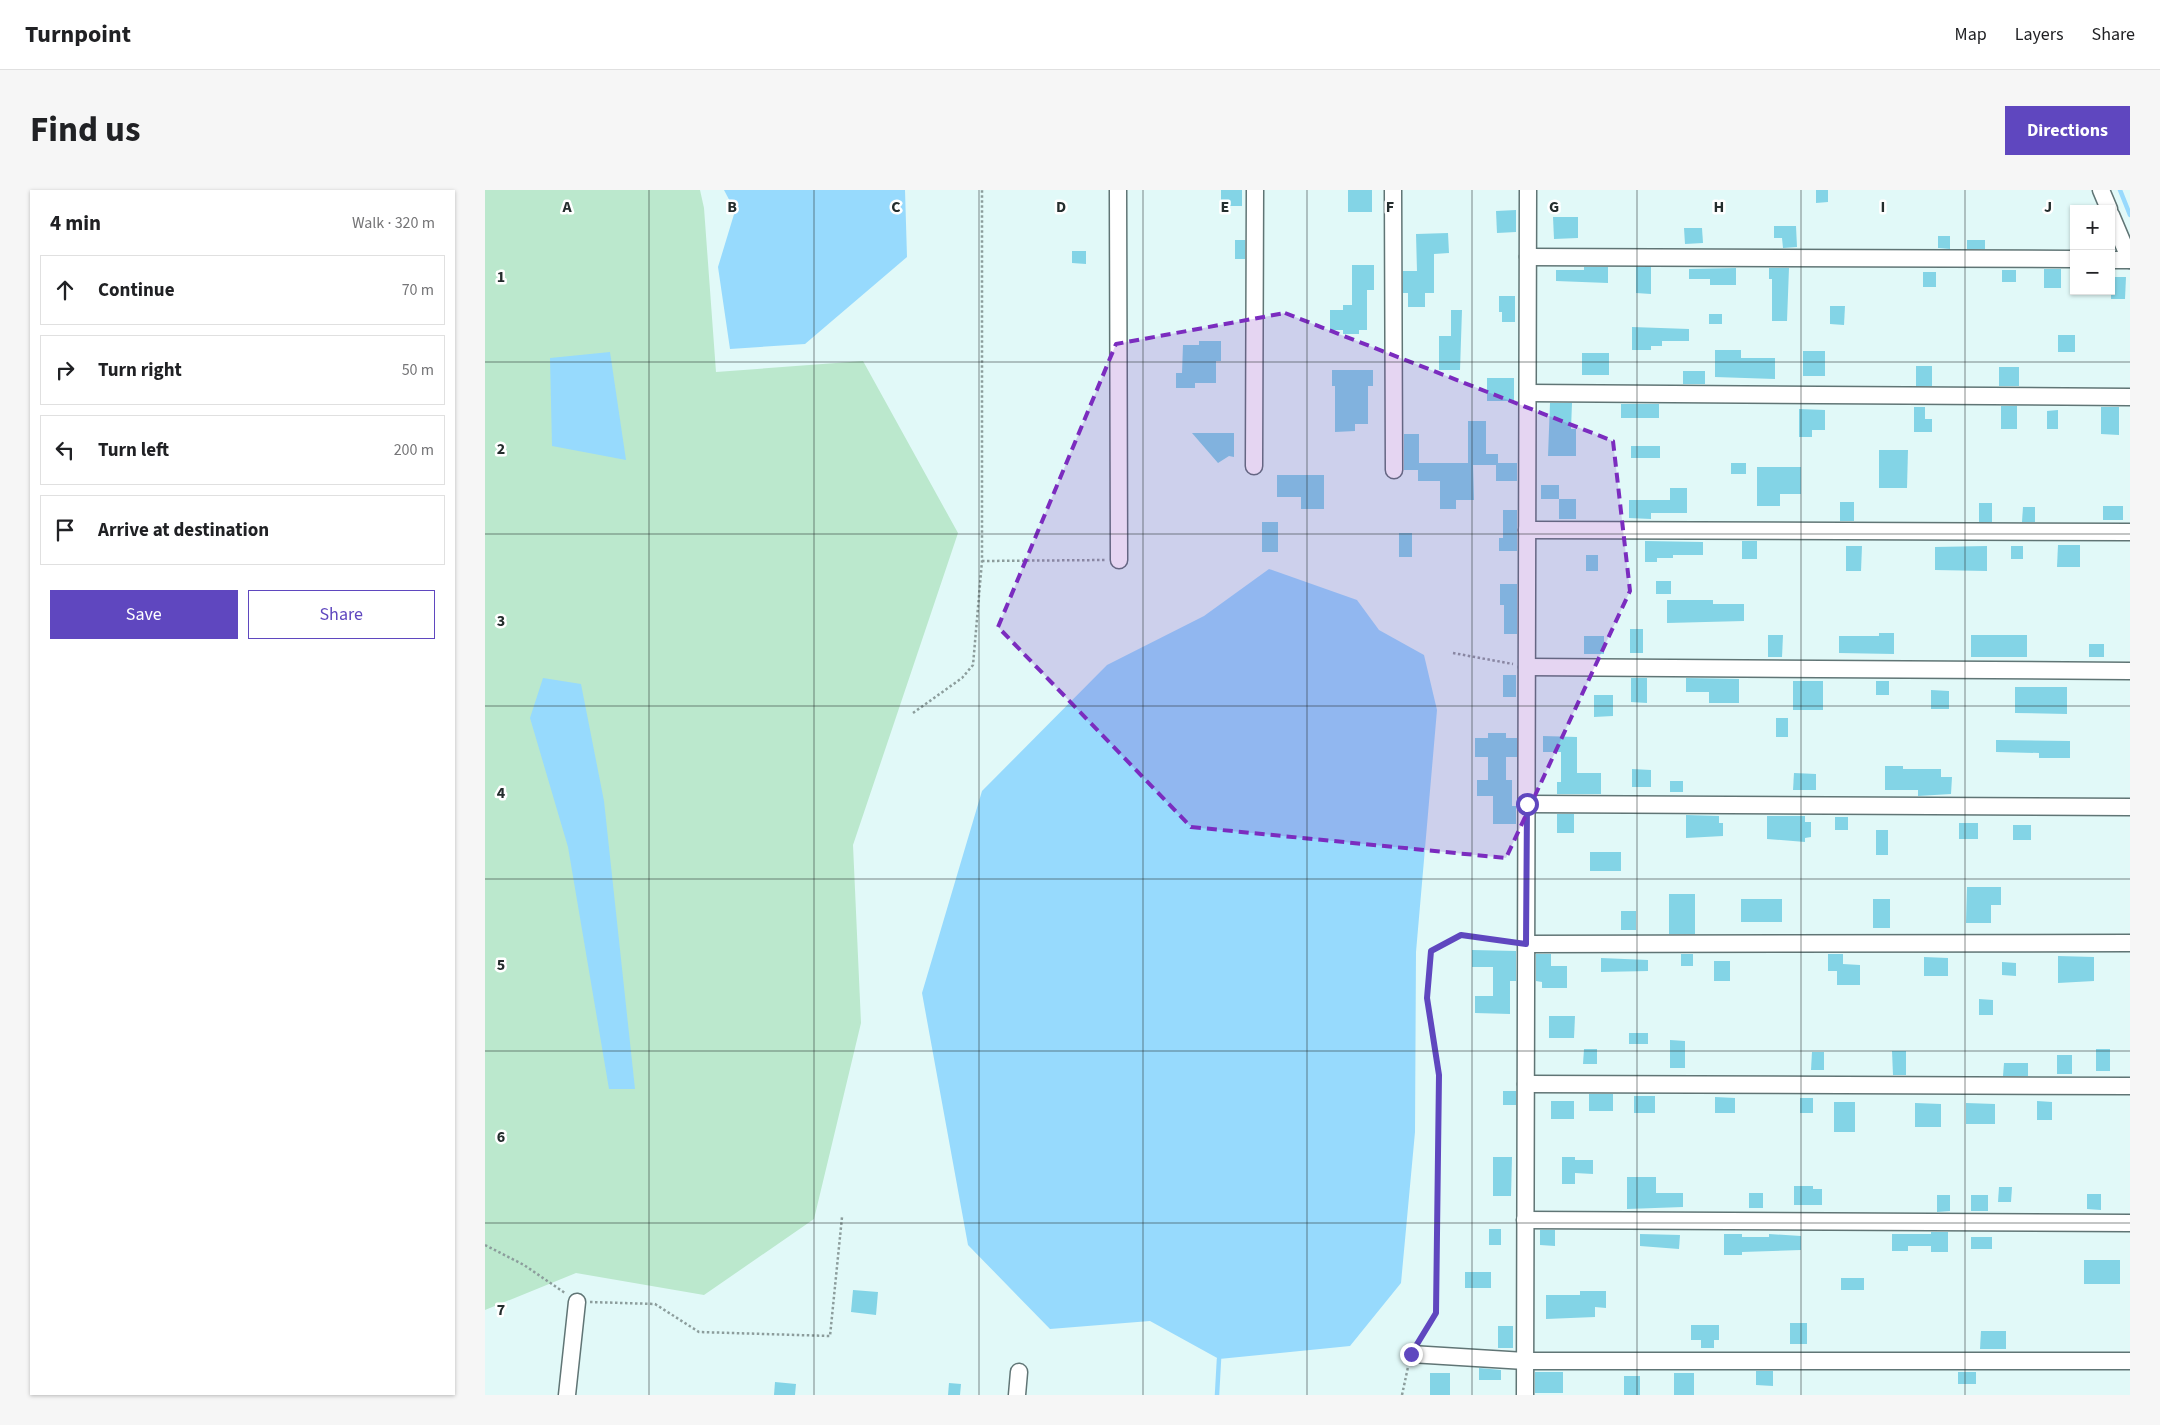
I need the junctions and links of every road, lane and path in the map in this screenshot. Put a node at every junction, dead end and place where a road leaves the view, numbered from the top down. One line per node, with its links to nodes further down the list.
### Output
1 (983, 190): 20 (path)
2 (1118, 190): 19 (street)
3 (1255, 190): 15 (street)
4 (1393, 190): 16 (street)
5 (1528, 190): 9 (street)
6 (2101, 190): 7 (street)
7 (2107, 205)
8 (2115, 224): 12 (street)
9 (1528, 257): 10 (street); 13 (street)
10 (2070, 259)
11 (2115, 260): 12 (street)
12 (2130, 260)
13 (1528, 392): 14 (street); 17 (street)
14 (2130, 397)
15 (1254, 466)
16 (1394, 470)
17 (1527, 530): 18 (street); 22 (street)
18 (2130, 532)
19 (1119, 560): 20 (path)
20 (982, 561): 24 (path)
21 (1453, 653): 22 (path)
22 (1527, 666): 23 (street); 25 (street)
23 (2130, 671)
24 (913, 713)
25 (1527, 804): 26 (street); 28 (street)
26 (2130, 807)
27 (2130, 943): 28 (street)
28 (1526, 944): 29 (street); 36 (path)
29 (1526, 1084): 30 (street); 32 (street)
30 (2130, 1086)
31 (842, 1217): 35 (path)
32 (1525, 1220): 33 (street); 37 (street)
33 (2130, 1223)
34 (485, 1245): 35 (path)
35 (577, 1302): 40 (street)
36 (1411, 1354): 37 (street); 42 (path)
37 (1525, 1361): 38 (street); 43 (street)
38 (2130, 1361)
39 (1019, 1372): 41 (street)
40 (567, 1395)
41 (1017, 1395)
42 (1402, 1395)
43 (1525, 1395)

